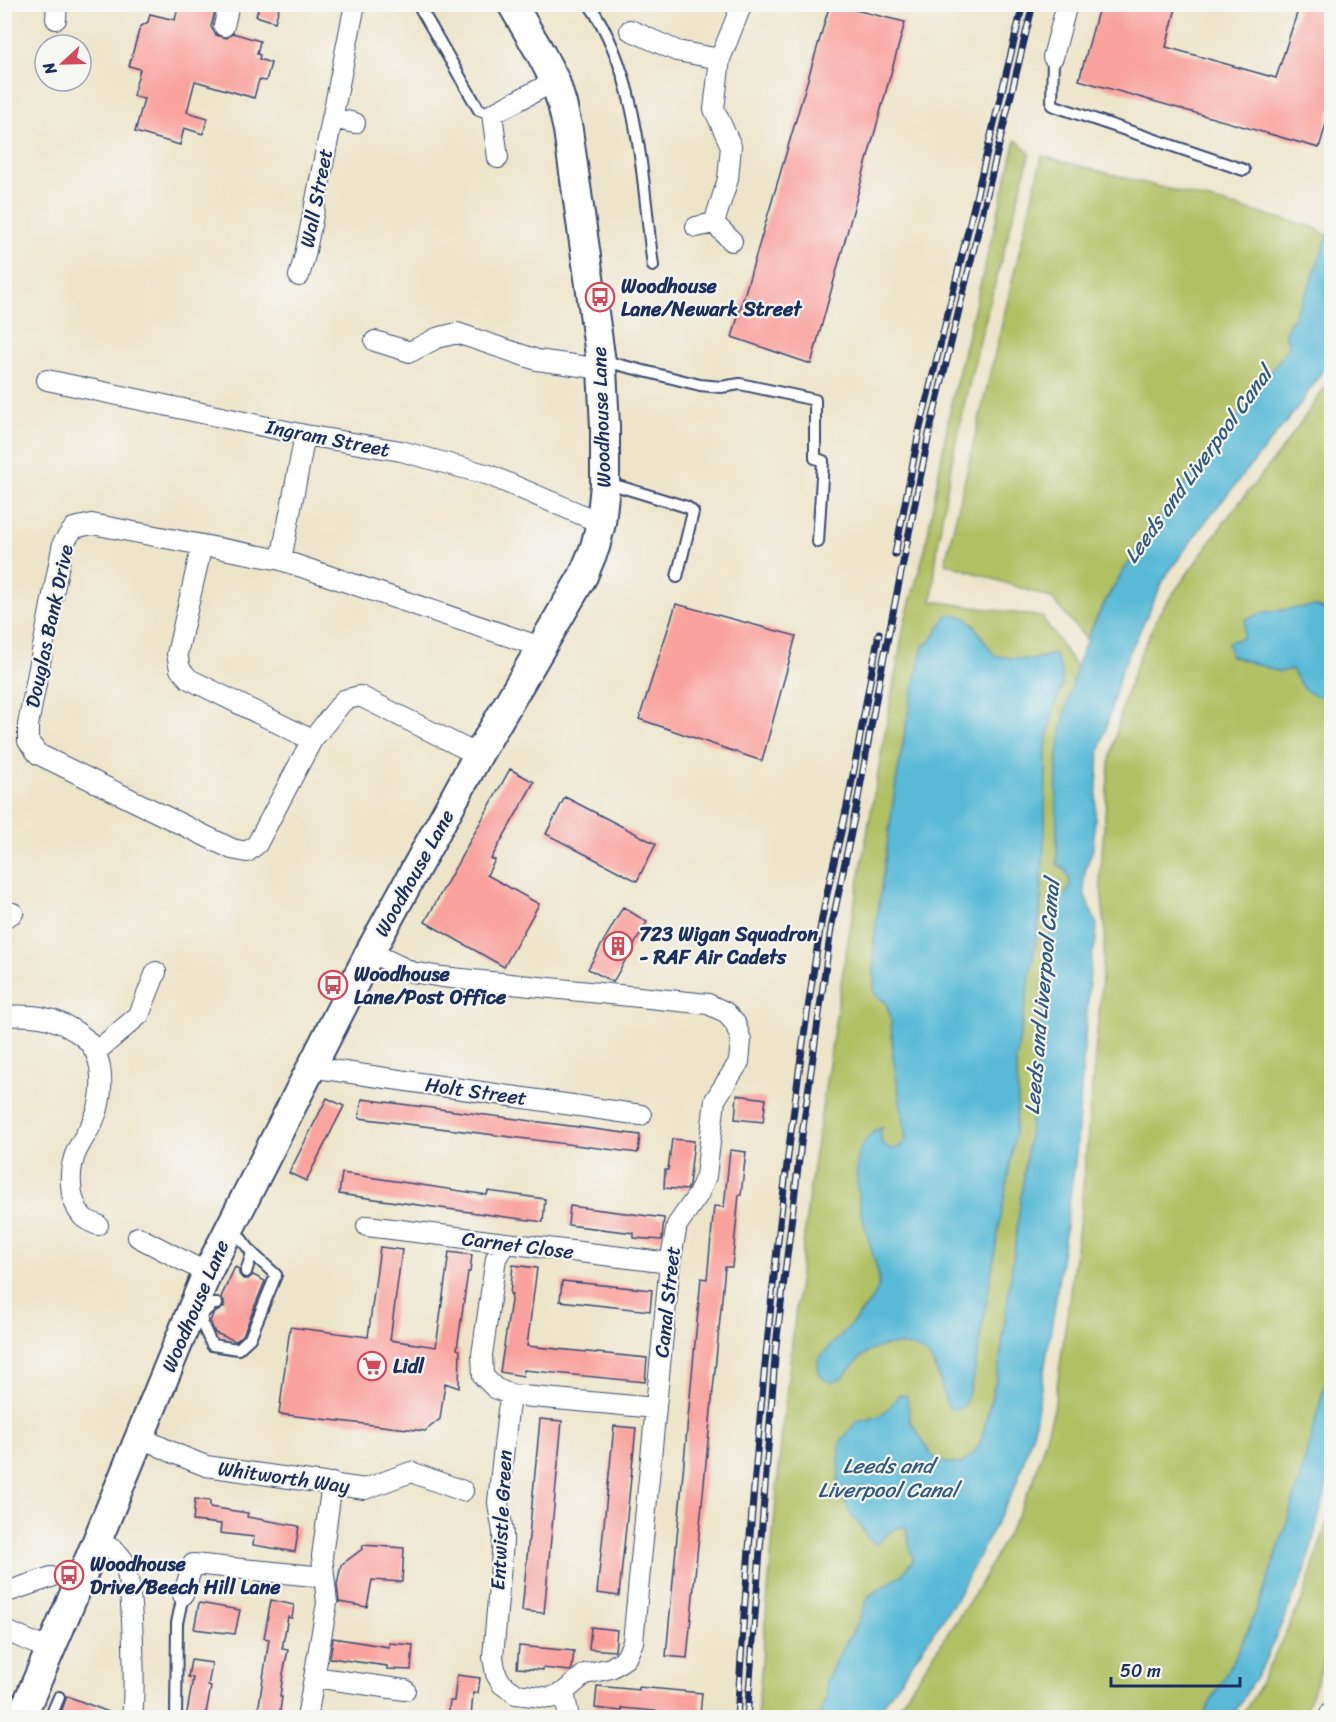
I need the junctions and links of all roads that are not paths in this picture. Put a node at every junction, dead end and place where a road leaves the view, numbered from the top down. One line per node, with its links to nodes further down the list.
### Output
1 (229, 4): 8 (street)
2 (355, 4): 14 (street, Wall Street)
3 (418, 4): 13 (lane)
4 (512, 4): 12 (main road, Woodhouse Lane)
5 (589, 4): 19 (lane)
6 (742, 4): 11 (street)
7 (1067, 4): 10 (street)
8 (224, 26)
9 (630, 30): 11 (street)
10 (1053, 57): 17 (lane)
11 (720, 59): 18 (street)
12 (555, 81): 13 (street); 22 (main road, Woodhouse Lane)
13 (492, 114): 16 (street)
14 (332, 118): 15 (street); 20 (street, Wall Street)
15 (355, 123)
16 (498, 158)
17 (1244, 170)
18 (732, 241)
19 (652, 266)
20 (299, 276)
21 (375, 341): 22 (street)
22 (601, 364): 25 (main road, Woodhouse Lane); 27 (lane)
23 (47, 380): 24 (street, Ingram Street)
24 (305, 435): 26 (street, Ingram Street); 29 (street)
25 (605, 485): 26 (main road, Woodhouse Lane); 30 (lane)
26 (601, 523): 31 (main road, Woodhouse Lane)
27 (818, 542)
28 (202, 545): 29 (street, Douglas Bank Drive); 32 (street); 32 (street, Douglas Bank Drive)
29 (281, 560): 31 (street, Douglas Bank Drive)
30 (677, 577)
31 (541, 647): 33 (main road, Woodhouse Lane)
32 (312, 740): 33 (street, Douglas Bank Drive)
33 (478, 755): 34 (main road, Woodhouse Lane)
34 (370, 952): 38 (main road, Woodhouse Lane); 46 (street, Canal Street)
35 (156, 972): 37 (street)
36 (4, 1016): 37 (street)
37 (97, 1051): 40 (street)
38 (310, 1067): 39 (street, Holt Street); 41 (main road, Woodhouse Lane)
39 (641, 1115)
40 (84, 1224)
41 (231, 1225): 45 (lane); 48 (main road, Woodhouse Lane)
42 (367, 1226): 44 (street, Carnet Close)
43 (138, 1237): 48 (street)
44 (506, 1243): 46 (street, Carnet Close); 50 (street)
45 (252, 1254): 47 (lane); 49 (lane)
46 (670, 1263): 51 (street, Canal Street)
47 (246, 1272)
48 (207, 1273): 49 (main road, Woodhouse Lane)
49 (203, 1310): 52 (main road, Woodhouse Lane)
50 (511, 1395): 51 (street); 64 (street, Entwistle Green)
51 (656, 1408): 64 (street, Canal Street)
52 (140, 1437): 53 (street, Whitworth Way); 55 (main road, Woodhouse Lane)
53 (332, 1483): 54 (street, Whitworth Way); 57 (street)
54 (463, 1491)
55 (97, 1541): 61 (main road, Woodhouse Lane); 69 (street)
56 (51, 1577): 58 (street)
57 (324, 1577): 59 (street); 62 (street)
58 (4, 1593)
59 (183, 1595): 70 (lane)
60 (4, 1630): 61 (street)
61 (50, 1650): 67 (main road, Woodhouse Lane)
62 (314, 1677): 63 (street); 71 (street)
63 (405, 1690)
64 (564, 1692): 72 (street)
65 (59, 1696): 68 (lane)
66 (1332, 1710): 73 (street)
67 (21, 1718)
68 (50, 1718)
69 (132, 1718)
70 (176, 1718)
71 (307, 1718)
72 (569, 1718)
73 (1328, 1718)

